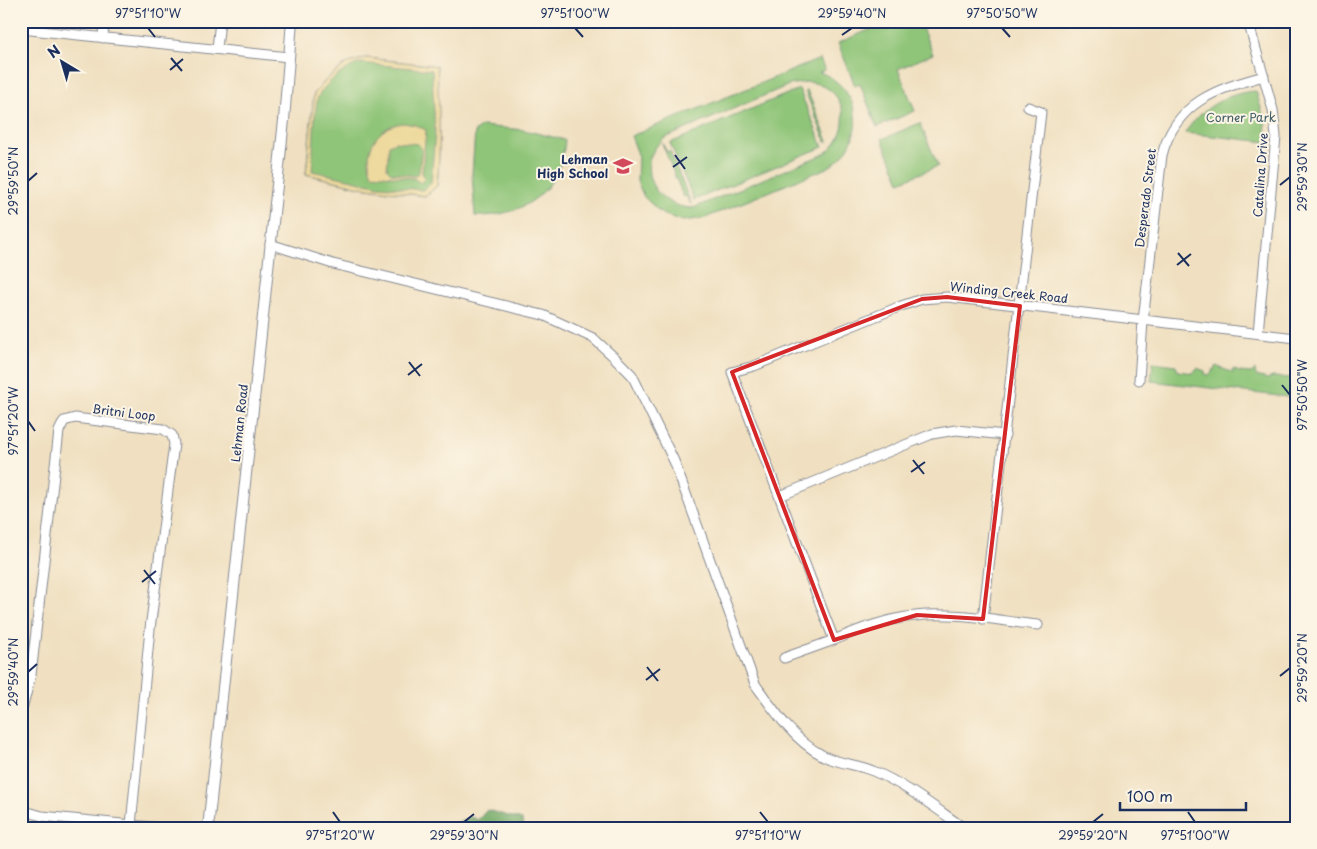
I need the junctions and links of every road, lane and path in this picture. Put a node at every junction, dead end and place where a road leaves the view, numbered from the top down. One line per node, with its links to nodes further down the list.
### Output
1 (104, 21): 6 (street)
2 (220, 21): 7 (street)
3 (292, 21): 8 (street, Lehman Road)
4 (1248, 21): 9 (street, Catalina Drive)
5 (21, 29): 6 (street)
6 (103, 38): 7 (street)
7 (217, 48): 8 (street)
8 (289, 57): 11 (street, Lehman Road)
9 (1264, 76): 13 (street, Desperado Street); 14 (street, Catalina Drive)
10 (1028, 107): 12 (street)
11 (270, 244): 27 (street, Lehman Road); 28 (street)
12 (1020, 306): 13 (street, Winding Creek Road); 17 (street); 18 (street, Winding Creek Road)
13 (1143, 321): 14 (street, Winding Creek Road); 16 (street, Desperado Street)
14 (1258, 333): 15 (street, Winding Creek Road)
15 (1296, 338)
16 (1139, 380)
17 (1005, 435): 18 (street); 19 (street)
18 (780, 496): 21 (street)
19 (983, 619): 20 (street); 21 (street)
20 (1038, 625)
21 (834, 640): 22 (street)
22 (784, 658)
23 (21, 713): 25 (street, Britni Loop)
24 (21, 810): 25 (street)
25 (131, 825): 26 (street)
26 (162, 828)
27 (208, 828)
28 (964, 828)

